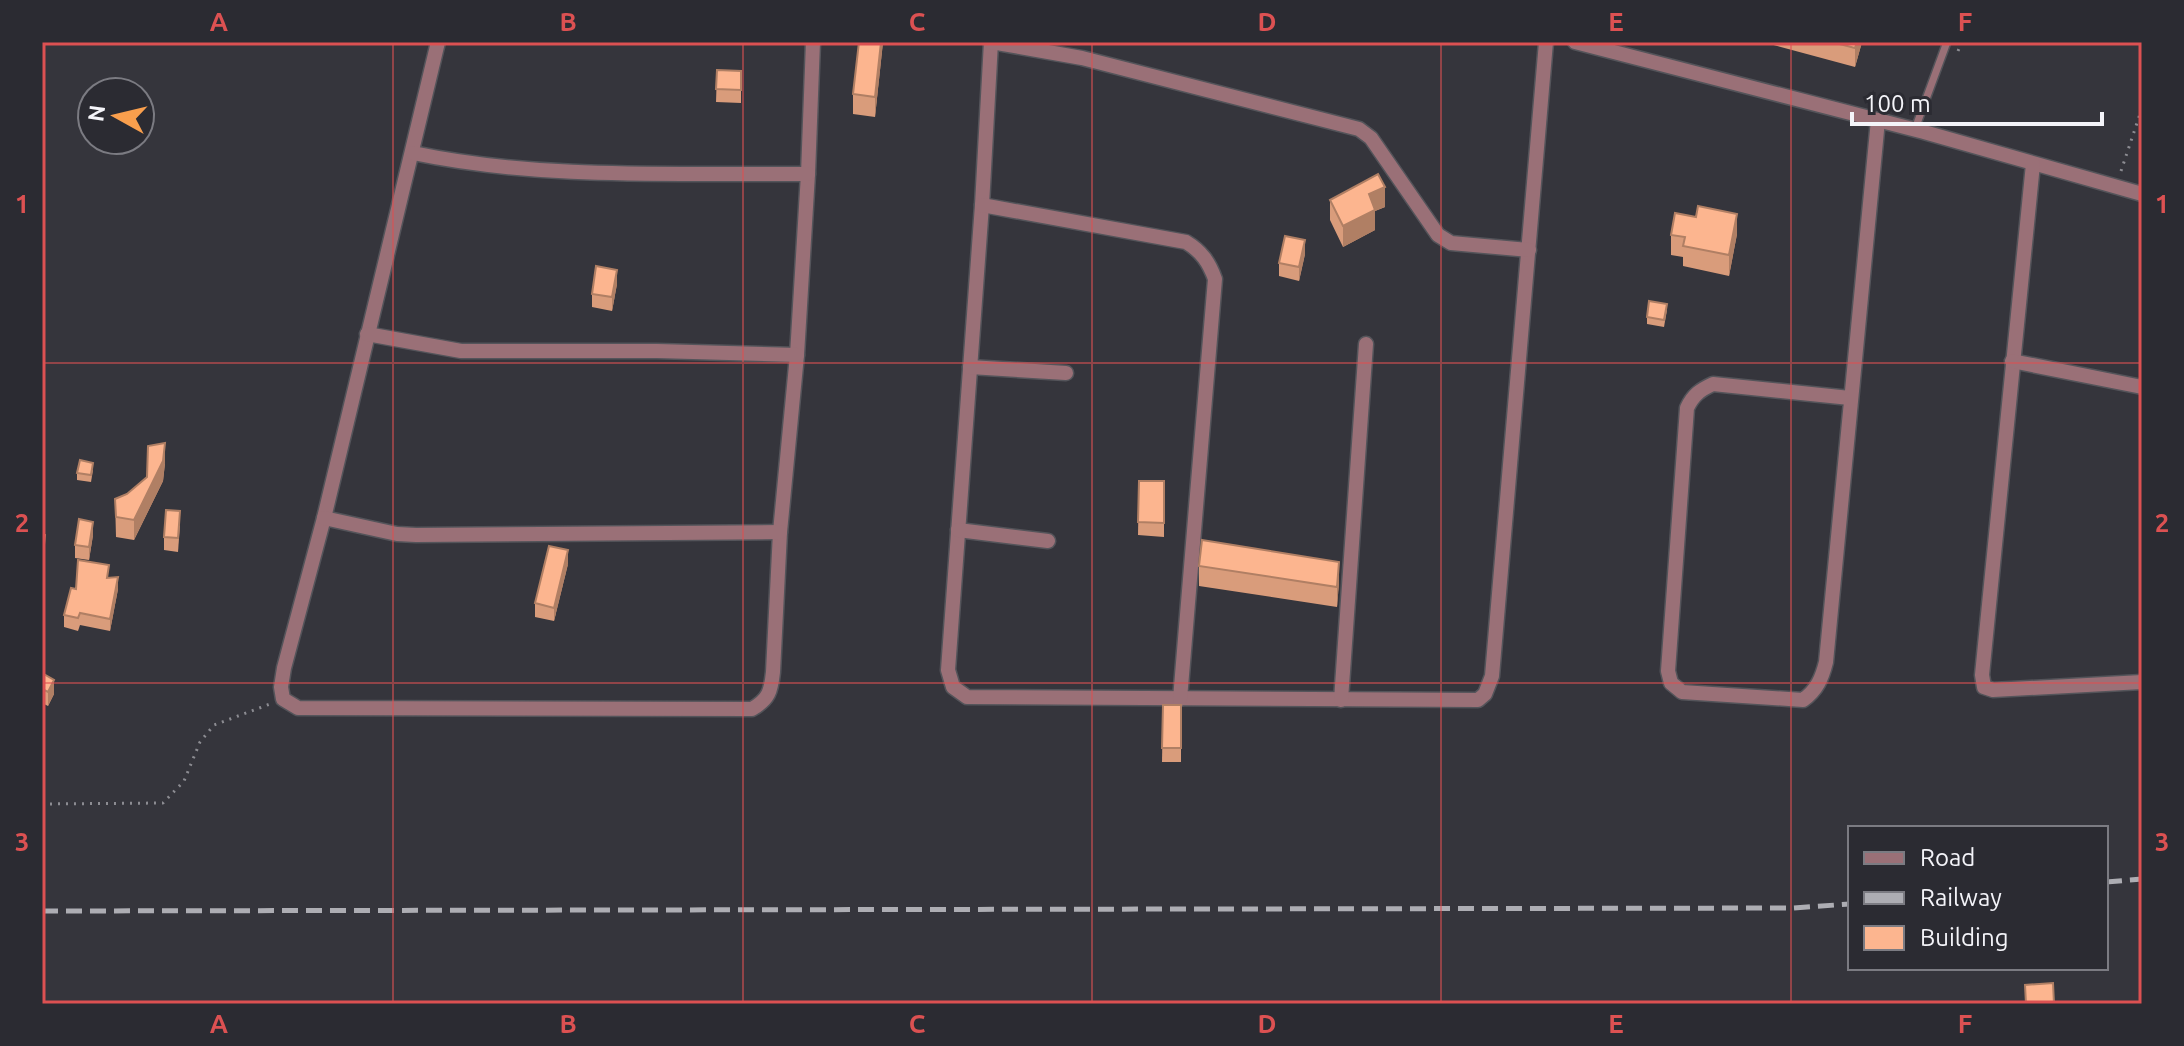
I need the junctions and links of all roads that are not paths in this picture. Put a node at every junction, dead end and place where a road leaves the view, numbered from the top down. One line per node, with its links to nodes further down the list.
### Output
1 (438, 42): 9 (street)
2 (813, 42): 11 (street)
3 (991, 42): 13 (street); 14 (street)
4 (1546, 42): 14 (street)
5 (1575, 42): 7 (street)
6 (1947, 42): 8 (lane)
7 (1878, 120): 8 (street); 22 (street)
8 (1915, 129): 10 (street)
9 (413, 153): 11 (street); 15 (street)
10 (2033, 164): 12 (street); 18 (street)
11 (808, 174): 17 (street)
12 (2142, 194)
13 (982, 205): 19 (street); 28 (street)
14 (1529, 250): 29 (street)
15 (367, 334): 17 (street); 23 (street)
16 (1366, 344): 29 (street)
17 (797, 355): 25 (street)
18 (2012, 361): 21 (street); 27 (street)
19 (970, 367): 20 (street); 24 (street)
20 (1066, 373)
21 (2142, 387)
22 (1850, 398): 22 (street)
23 (324, 518): 25 (street); 25 (street)
24 (958, 530): 26 (street); 28 (street)
25 (780, 532)
26 (1048, 541)
27 (2142, 682)
28 (1180, 699): 29 (street)
29 (1341, 700)

